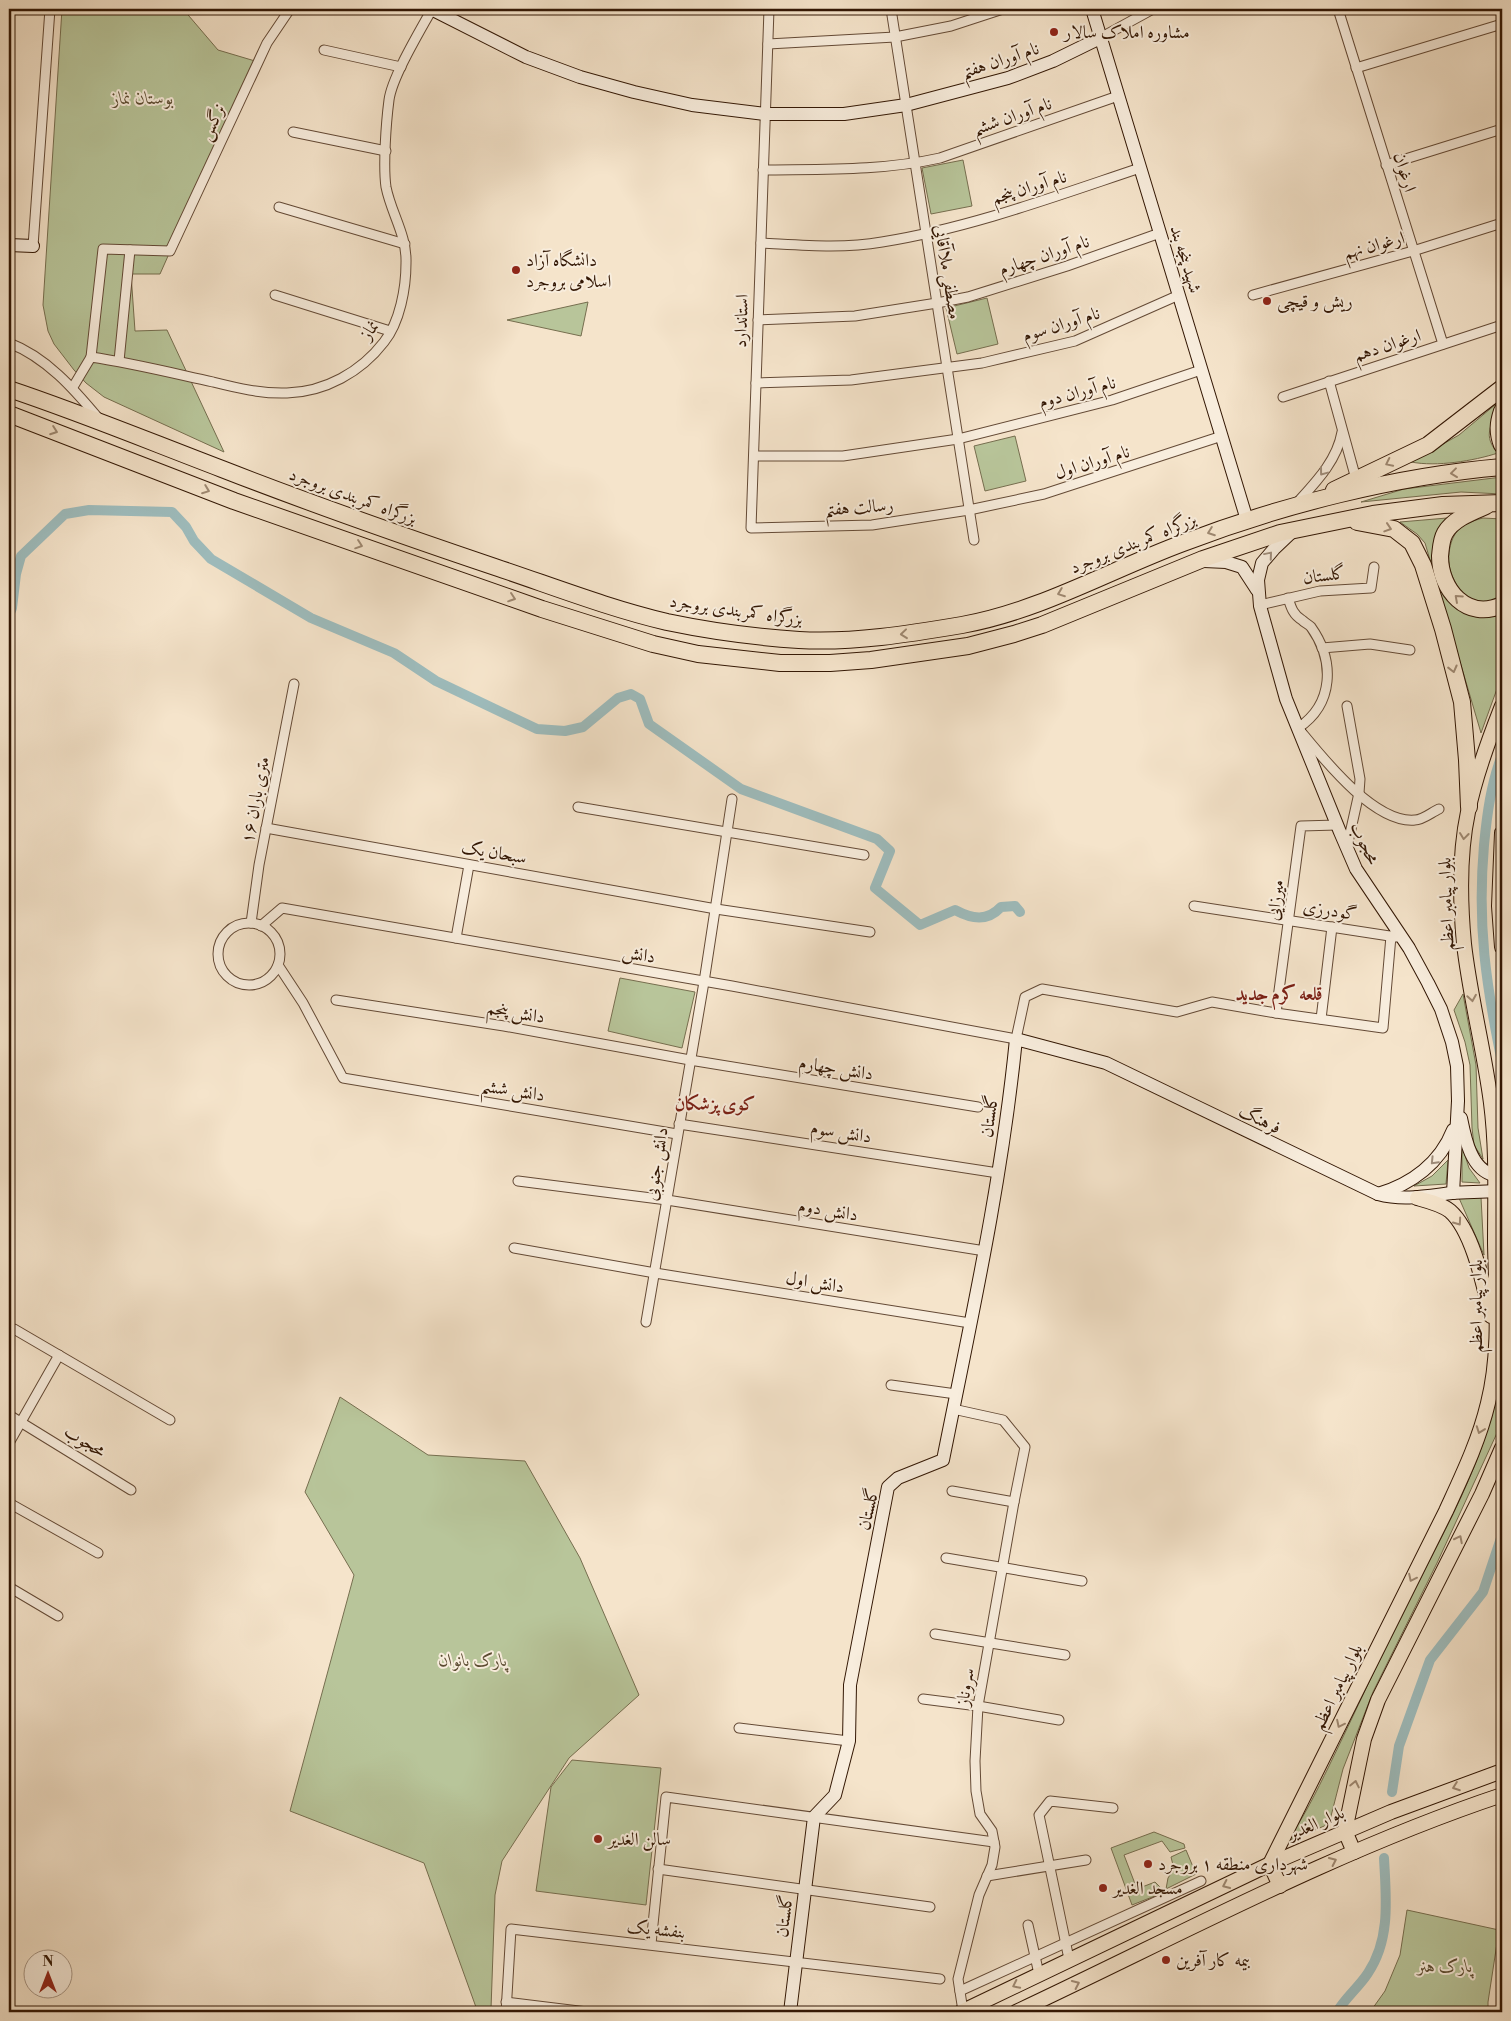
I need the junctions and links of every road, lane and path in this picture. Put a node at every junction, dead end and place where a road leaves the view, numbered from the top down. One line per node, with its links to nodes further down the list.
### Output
1 (50, 9): 34 (street)
2 (290, 9): 35 (street, نرگس)
3 (432, 9): 15 (street, نماز); 19 (street)
4 (769, 9): 13 (street, استاندارد)
5 (891, 9): 11 (street, مصطفی ملاآقایی)
6 (1003, 9): 11 (street)
7 (1092, 9): 12 (street, شهید پنجه بند)
8 (1153, 9): 12 (street)
9 (1338, 9): 16 (street, ارغوان)
10 (1502, 24): 16 (street)
11 (895, 37): 13 (street); 18 (street, مصطفی ملاآقایی)
12 (1100, 38): 17 (street, شهید پنجه بند); 18 (street, نام آوران هفتم)
13 (768, 44): 19 (street, استاندارد)
14 (324, 50): 15 (street)
15 (402, 67): 22 (street, نماز)
16 (1356, 68): 24 (street, ارغوان)
17 (1118, 96): 23 (street, نام آوران ششم); 25 (street, شهید پنجه بند)
18 (906, 105): 19 (street); 23 (street, مصطفی ملاآقایی)
19 (765, 114): 26 (street, استاندارد)
20 (1502, 130): 24 (street)
21 (292, 132): 22 (street)
22 (386, 151): 33 (street, نماز)
23 (915, 163): 26 (street, نام آوران ششم); 29 (street, مصطفی ملاآقایی)
24 (1386, 165): 36 (street, ارغوان)
25 (1140, 168): 29 (street, نام آوران پنجم); 30 (street, شهید پنجه بند)
26 (763, 170): 31 (street, استاندارد)
27 (279, 207): 33 (street)
28 (1502, 223): 36 (street, ارغوان نهم)
29 (926, 233): 31 (street, نام آوران پنجم); 40 (street, مصطفی ملاآقایی)
30 (1160, 233): 38 (street, شهید پنجه بند); 40 (street, نام آوران چهارم)
31 (761, 243): 41 (street, استاندارد)
32 (9, 244): 34 (street)
33 (405, 244): 43 (street, نماز)
34 (32, 246)
35 (130, 250): 46 (street); 47 (street)
36 (1413, 251): 39 (street, ارغوان نهم); 45 (street, ارغوان)
37 (275, 295): 43 (street)
38 (1179, 295): 48 (street, نام آوران سوم); 49 (street, شهید پنجه بند)
39 (1253, 295)
40 (937, 303): 41 (street, نام آوران چهارم); 48 (street, مصطفی ملاآقایی)
41 (758, 320): 51 (street, استاندارد)
42 (1502, 325): 45 (street, ارغوان دهم)
43 (390, 331): 47 (street, نماز)
44 (9, 343): 52 (street)
45 (1443, 344): 50 (street, ارغوان دهم)
46 (91, 357): 47 (street, نماز); 52 (street)
47 (120, 361)
48 (947, 368): 51 (street, نام آوران سوم); 61 (street, مصطفی ملاآقایی)
49 (1202, 370): 60 (street, شهید پنجه بند); 61 (street, نام آوران دوم)
50 (1329, 381): 55 (street, ارغوان دهم); 59 (street)
51 (756, 383): 63 (street, استاندارد)
52 (73, 387): 58 (street)
53 (1502, 388): 65 (highway, one-way to 65)
54 (9, 389): 58 (highway, بزرگراه کمربندی بروجرد)
55 (1283, 397)
56 (1502, 411): 62 (highway)
57 (9, 414): 74 (highway, one-way to 74)
58 (101, 422): 69 (highway, بزرگراه کمربندی بروجرد, one-way to 58)
59 (1343, 430): 65 (street); 67 (street, one-way to 67)
60 (1222, 436): 68 (street, نام آوران اول); 69 (street, شهید پنجه بند)
61 (958, 439): 63 (street, نام آوران دوم); 68 (street, مصطفی ملاآقایی)
62 (1502, 445)
63 (754, 456): 71 (street, استاندارد)
64 (1502, 467): 67 (highway, بزرگراه کمربندی بروجرد, one-way to 67)
65 (1356, 479): 67 (highway)
66 (1502, 503): 70 (highway); 79 (highway, one-way to 66)
67 (1293, 508): 69 (highway, بزرگراه کمربندی بروجرد)
68 (969, 510): 71 (street, رسالت هفتم); 73 (street, مصطفی ملاآقایی)
69 (1247, 520)
70 (1322, 523): 72 (highway); 89 (highway, one-way to 89)
71 (751, 528)
72 (1296, 528): 74 (highway); 76 (street, one-way to 72)
73 (974, 540)
74 (1199, 560): 76 (street)
75 (1374, 567): 77 (street, گلستان)
76 (1257, 590): 78 (street, محجوب)
77 (1288, 598): 78 (street, گلستان); 80 (street)
78 (1260, 605): 85 (street, محجوب)
79 (1502, 605)
80 (1322, 648): 81 (street); 85 (street)
81 (1410, 650)
82 (294, 684): 92 (street, ۱۶ متری باران)
83 (1347, 706): 86 (street)
84 (1502, 706): 89 (main road, بلوار پیامبر اعظم)
85 (1298, 728): 86 (street); 91 (street, محجوب)
86 (1358, 793): 90 (street); 95 (street)
87 (732, 799): 93 (street, دانش جنوبی)
88 (578, 807): 93 (street)
89 (1469, 807): 119 (main road, بلوار پیامبر اعظم, one-way to 119)
90 (1439, 809)
91 (1337, 825): 95 (street, محجوب); 100 (street, میرزایی)
92 (266, 828): 97 (street, سبحان یک); 101 (street, ۱۶ متری باران)
93 (727, 832): 96 (street); 99 (street, دانش جنوبی)
94 (1502, 833): 107 (main road)
95 (1347, 847): 105 (street, محجوب)
96 (864, 855)
97 (470, 865): 99 (street, سبحان یک); 106 (street)
98 (1194, 906): 100 (street, گودرزی)
99 (716, 909): 104 (street, سبحان یک); 109 (street, دانش جنوبی)
100 (1288, 921): 103 (street, گودرزی); 111 (street, میرزایی)
101 (251, 923): 102 (street); 108 (street)
102 (261, 926): 106 (street, دانش); 108 (street)
103 (1332, 927): 105 (street, گودرزی); 112 (street)
104 (870, 932)
105 (1397, 937): 112 (street); 115 (street, محجوب)
106 (456, 938): 109 (street, دانش)
107 (1502, 947)
108 (278, 965): 118 (street, دانش ششم)
109 (704, 982): 113 (street, دانش); 114 (street, دانش جنوبی)
110 (336, 1000): 114 (street, دانش پنجم)
111 (1276, 1014): 112 (street); 113 (street)
112 (1321, 1019)
113 (1016, 1039): 120 (street, گلستان); 125 (street, فرهنگ)
114 (690, 1060): 116 (street, دانش چهارم); 117 (street, دانش جنوبی)
115 (1458, 1100): 121 (street); 124 (street); 125 (street, one-way to 125)
116 (978, 1107)
117 (679, 1124): 118 (street, دانش جنوبی); 120 (street, دانش سوم)
118 (677, 1134): 127 (street, دانش جنوبی)
119 (1499, 1139): 121 (main road, بلوار پیامبر اعظم)
120 (998, 1173): 129 (street, گلستان)
121 (1494, 1175): 123 (main road, بلوار پیامبر اعظم)
122 (518, 1181): 127 (street, دانش دوم)
123 (1495, 1191): 124 (street, فرهنگ); 134 (main road, بلوار پیامبر اعظم)
124 (1452, 1193): 126 (street, فرهنگ)
125 (1378, 1194): 126 (street, فرهنگ)
126 (1417, 1198): 134 (main road, one-way to 134)
127 (667, 1200): 129 (street, دانش دوم); 130 (street, دانش جنوبی)
128 (514, 1248): 130 (street, دانش اول)
129 (985, 1251): 132 (street, گلستان)
130 (655, 1272): 131 (street, دانش جنوبی); 132 (street, دانش اول)
131 (646, 1322)
132 (970, 1324): 137 (street, گلستان)
133 (14, 1329): 135 (street)
134 (1496, 1336): 170 (main road, بلوار پیامبر اعظم, one-way to 170)
135 (59, 1355): 140 (street); 141 (street)
136 (891, 1386): 137 (street)
137 (956, 1394): 138 (street, گلستان)
138 (953, 1409): 146 (street, سروناز); 161 (street, گلستان)
139 (9, 1416): 141 (street, محجوب)
140 (170, 1420)
141 (21, 1423): 142 (street); 144 (street, محجوب)
142 (9, 1443)
143 (1502, 1448): 166 (main road, one-way to 143)
144 (131, 1490)
145 (952, 1491): 146 (street)
146 (1014, 1502): 150 (street, سروناز)
147 (9, 1503): 148 (street)
148 (98, 1553)
149 (946, 1558): 150 (street)
150 (1002, 1568): 151 (street); 155 (street, سروناز)
151 (1082, 1581)
152 (9, 1587): 153 (street)
153 (58, 1616)
154 (935, 1634): 155 (street)
155 (989, 1642): 156 (street); 158 (street, سروناز)
156 (1065, 1655)
157 (923, 1700): 158 (street)
158 (978, 1706): 159 (street); 167 (street, سروناز)
159 (1059, 1720)
160 (739, 1728): 161 (street)
161 (849, 1741): 165 (street, گلستان)
162 (1502, 1771): 166 (main road, بلوار الغدیر, one-way to 166)
163 (1502, 1795): 168 (main road)
164 (1113, 1808): 171 (street)
165 (814, 1817): 167 (street); 172 (street); 176 (street, گلستان)
166 (1345, 1832): 168 (main road); 170 (main road, بلوار الغدیر)
167 (994, 1842): 173 (street)
168 (1354, 1852): 175 (main road, one-way to 168)
169 (1086, 1860): 171 (street)
170 (1270, 1864): 175 (main road); 182 (main road, بلوار الغدیر, one-way to 182)
171 (1050, 1866): 173 (street); 179 (street)
172 (658, 1869): 176 (street); 180 (street)
173 (988, 1876): 186 (street)
174 (1201, 1881): 179 (street)
175 (1280, 1886): 192 (main road, one-way to 175)
176 (805, 1890): 177 (street); 183 (street, گلستان)
177 (930, 1906)
178 (1028, 1925): 181 (street)
179 (1066, 1943): 181 (street); 182 (street)
180 (651, 1944): 183 (street, بنفشه یک); 187 (street, بنفشه یک)
181 (1035, 1957): 184 (street); 186 (street)
182 (1069, 1959): 184 (main road, بلوار الغدیر)
183 (797, 1961): 185 (street, بنفشه یک); 190 (street, گلستان)
184 (1039, 1974): 191 (main road, بلوار الغدیر, one-way to 191)
185 (940, 1979)
186 (960, 1991): 191 (street)
187 (506, 2002): 188 (street); 189 (street)
188 (506, 2012)
189 (587, 2012)
190 (790, 2012)
191 (962, 2012)
192 (1016, 2012)

